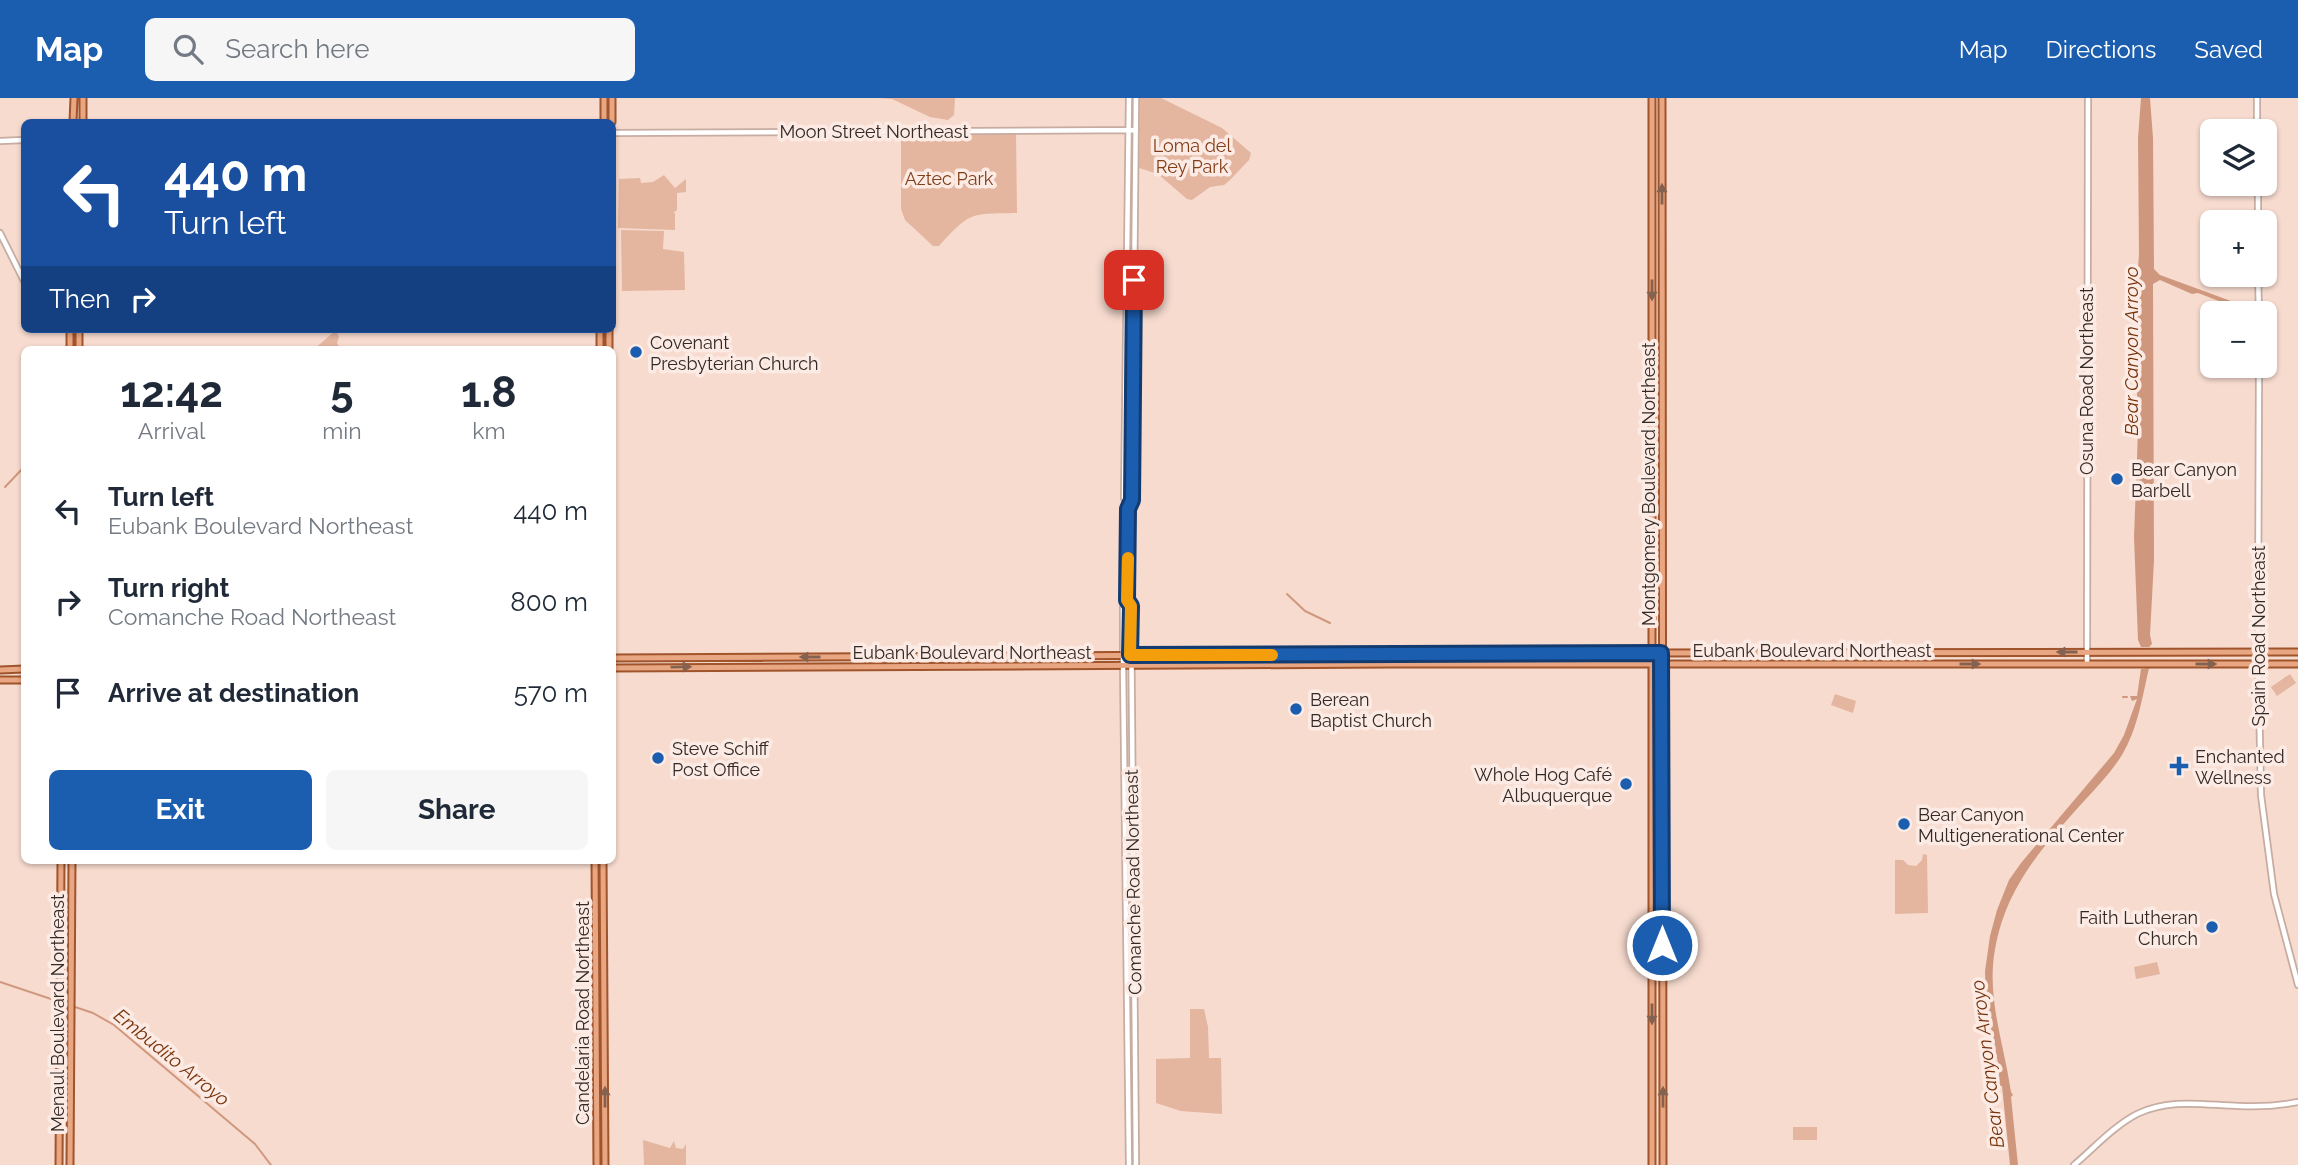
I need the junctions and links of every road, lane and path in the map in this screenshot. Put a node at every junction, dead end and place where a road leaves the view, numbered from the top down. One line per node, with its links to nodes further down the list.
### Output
1 (74, 98): 11 (main road)
2 (83, 98): 12 (main road)
3 (604, 98): 13 (main road)
4 (612, 98): 14 (main road)
5 (1129, 98): 16 (street, Comanche Road Northeast)
6 (1136, 98): 17 (street, Comanche Road Northeast)
7 (1652, 98): 27 (main road, Montgomery Boulevard Northeast, one-way to 27)
8 (1662, 98): 28 (main road, Montgomery Boulevard Northeast, one-way to 8)
9 (2088, 98): 30 (street, Osuna Road Northeast)
10 (2257, 98): 15 (street)
11 (73, 119)
12 (83, 119)
13 (604, 119)
14 (612, 119)
15 (2257, 119)
16 (1128, 130): 17 (street, Moon Street Northeast); 18 (street, Moon Street Northeast); 21 (street, Comanche Road Northeast)
17 (1136, 130): 22 (street, Comanche Road Northeast)
18 (616, 133)
19 (0, 141): 20 (street)
20 (21, 141)
21 (1128, 174): 22 (street); 26 (street, Comanche Road Northeast)
22 (1135, 174): 26 (street, Comanche Road Northeast)
23 (0, 233): 24 (street)
24 (21, 275)
25 (2259, 378): 31 (street, Spain Road Northeast)
26 (1128, 509): 29 (street, Comanche Road Northeast)
27 (1652, 554): 28 (main road); 33 (main road, Montgomery Boulevard Northeast)
28 (1662, 586): 34 (main road, Montgomery Boulevard Northeast)
29 (1127, 600): 35 (street, Comanche Road Northeast); 36 (street, Comanche Road Northeast)
30 (2087, 652): 31 (main road, Eubank Boulevard Northeast); 34 (main road, Eubank Boulevard Northeast, one-way to 34); 40 (street, Osuna Road Northeast)
31 (2258, 652): 32 (main road, Eubank Boulevard Northeast); 41 (street, Spain Road Northeast)
32 (2298, 652)
33 (1652, 653): 34 (main road, Eubank Boulevard Northeast); 36 (main road, Eubank Boulevard Northeast); 38 (main road, Montgomery Boulevard Northeast)
34 (1661, 653): 39 (main road, Montgomery Boulevard Northeast)
35 (1123, 655): 36 (main road, Eubank Boulevard Northeast); 37 (main road, Eubank Boulevard Northeast, one-way to 37); 44 (street, Comanche Road Northeast)
36 (1130, 655): 43 (street, Comanche Road Northeast)
37 (616, 658)
38 (1652, 663): 39 (main road, Eubank Boulevard Northeast); 43 (main road, Eubank Boulevard Northeast); 62 (main road, Montgomery Boulevard Northeast, one-way to 62)
39 (1661, 664): 40 (main road, Eubank Boulevard Northeast, one-way to 40); 63 (main road, Montgomery Boulevard Northeast, one-way to 39)
40 (2087, 664): 41 (main road, Eubank Boulevard Northeast, one-way to 41)
41 (2258, 664): 42 (main road, Eubank Boulevard Northeast); 54 (street, Spain Road Northeast)
42 (2298, 664)
43 (1130, 665): 44 (main road, Eubank Boulevard Northeast); 61 (street, Comanche Road Northeast)
44 (1123, 666): 45 (main road, Eubank Boulevard Northeast, one-way to 44); 60 (street, Comanche Road Northeast)
45 (616, 668)
46 (21, 669): 47 (main road)
47 (1, 670): 48 (main road)
48 (1, 680): 49 (main road)
49 (21, 680)
50 (61, 864): 56 (main road, Menaul Boulevard Northeast)
51 (72, 864): 57 (main road, Menaul Boulevard Northeast)
52 (594, 864): 58 (main road, Candelaria Road Northeast)
53 (603, 864): 59 (main road, Candelaria Road Northeast, one-way to 53)
54 (2298, 985)
55 (2298, 1102): 64 (street)
56 (59, 1165)
57 (70, 1165)
58 (597, 1165)
59 (605, 1165)
60 (1129, 1165)
61 (1136, 1165)
62 (1652, 1165)
63 (1663, 1165)
64 (2074, 1165)

